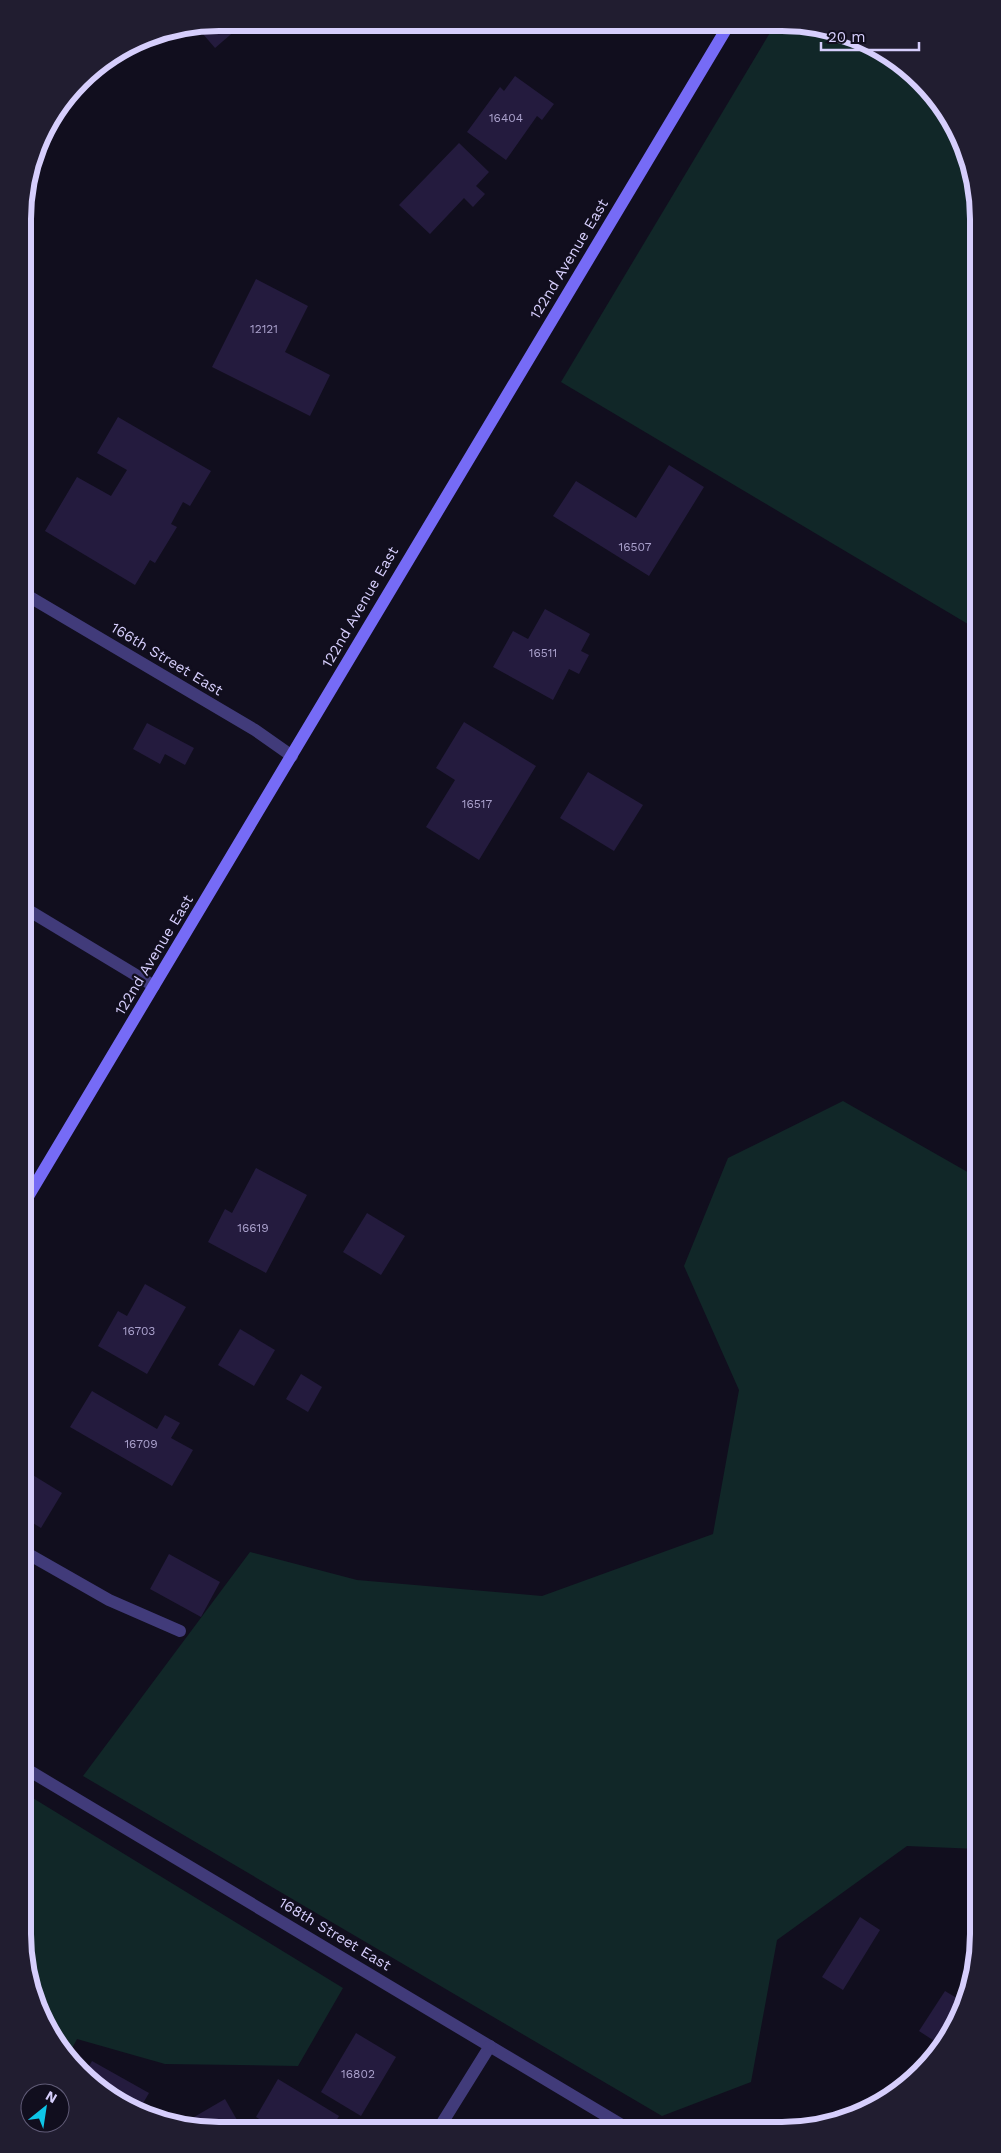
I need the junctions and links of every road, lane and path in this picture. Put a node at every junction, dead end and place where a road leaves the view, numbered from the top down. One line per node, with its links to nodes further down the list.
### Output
1 (725, 31): 3 (main road, 122nd Avenue East)
2 (31, 598): 3 (street, 166th Street East)
3 (292, 756): 5 (main road, 122nd Avenue East)
4 (31, 912): 5 (street)
5 (154, 986): 6 (main road, 122nd Avenue East)
6 (31, 1192)
7 (31, 1555): 8 (street)
8 (180, 1631)
9 (31, 1772): 10 (street, 168th Street East)
10 (490, 2046): 11 (street); 12 (street, 168th Street East)
11 (443, 2122)
12 (617, 2122)

